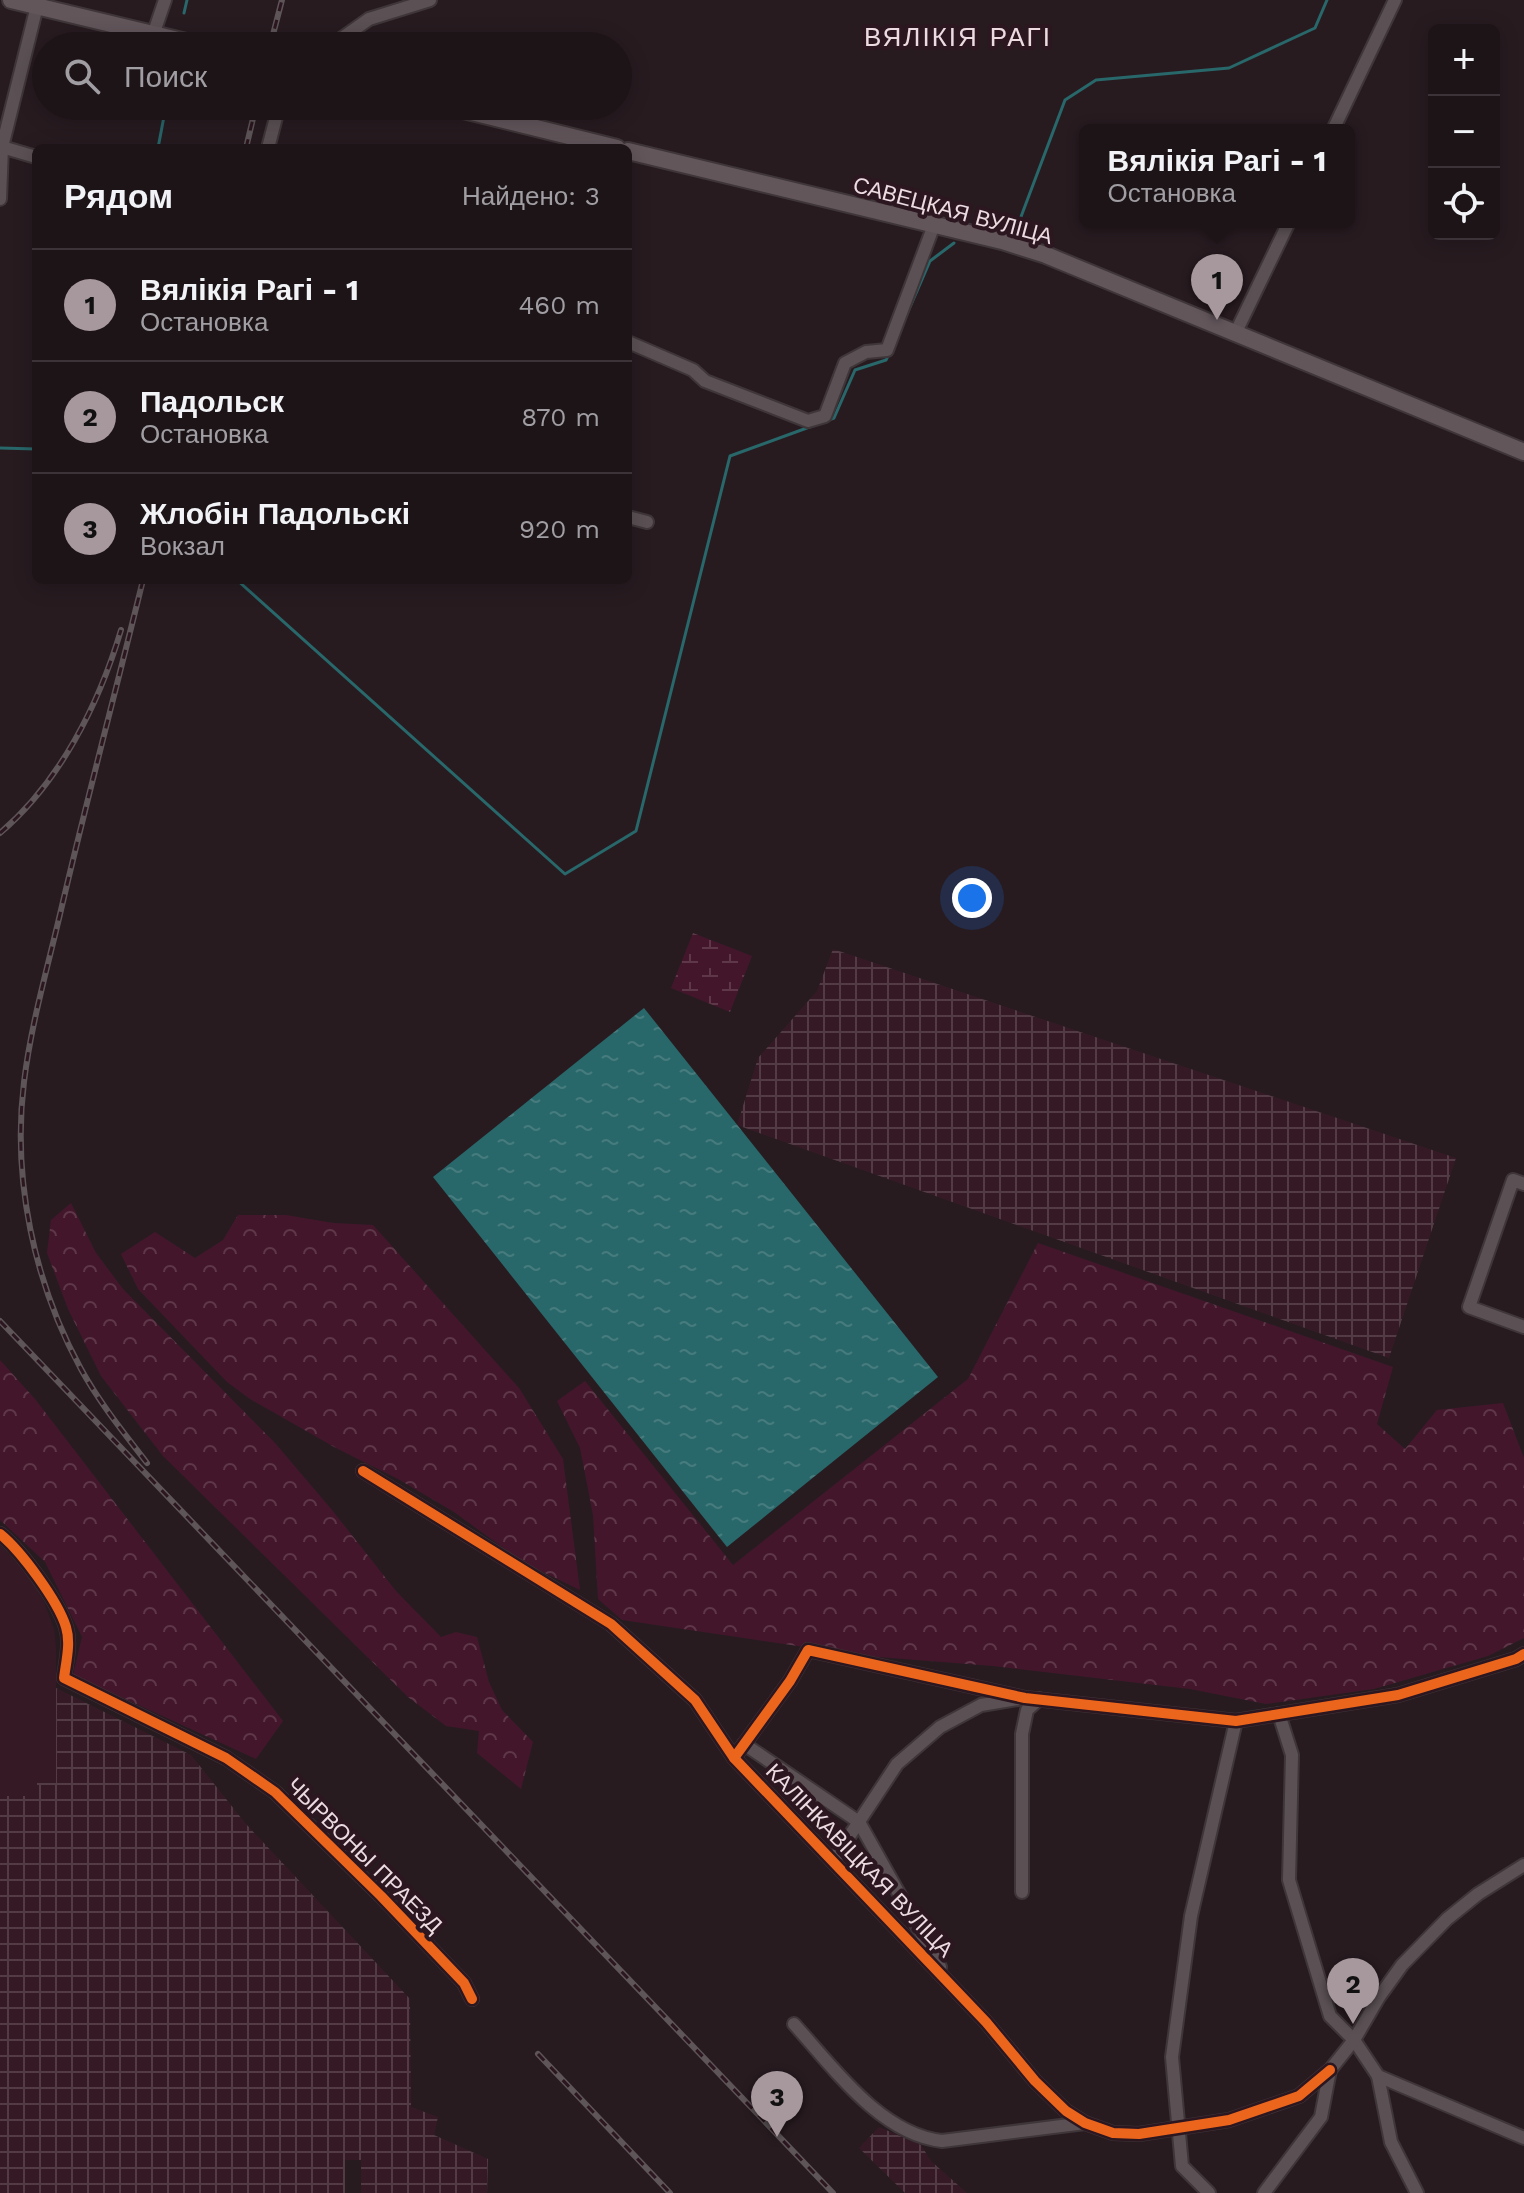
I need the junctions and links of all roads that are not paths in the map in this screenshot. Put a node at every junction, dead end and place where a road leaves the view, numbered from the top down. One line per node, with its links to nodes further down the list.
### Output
1 (11, 0): 5 (main road)
2 (165, 0): 8 (street)
3 (430, 0): 6 (street)
4 (1395, 0): 13 (street)
5 (37, 6): 7 (main road); 16 (street)
6 (355, 28): 9 (street); 10 (street)
7 (141, 32)
8 (154, 32)
9 (350, 32)
10 (354, 32)
11 (275, 120): 14 (street)
12 (504, 120): 15 (main road)
13 (1336, 124)
14 (269, 144)
15 (601, 144)
16 (2, 147): 18 (street); 19 (street)
17 (632, 152): 21 (main road, САВЕЦКАЯ ВУЛІЦА)
18 (32, 156)
19 (0, 166): 20 (street)
20 (0, 199)
21 (934, 225): 23 (main road, САВЕЦКАЯ ВУЛІЦА); 24 (street)
22 (1286, 228): 23 (street)
23 (1236, 332): 25 (main road, САВЕЦКАЯ ВУЛІЦА)
24 (632, 344)
25 (1524, 452)
26 (632, 518): 27 (street)
27 (647, 522)
28 (1519, 1182): 29 (street)
29 (1524, 1327)
30 (363, 1471): 38 (street, КАЛІНКАВІЦКАЯ ВУЛІЦА)
31 (0, 1534): 44 (street, ЧЫРВОНЫ ПРАЕЗД)
32 (1524, 1654): 35 (street)
33 (1025, 1698): 34 (street); 37 (street); 39 (street)
34 (1039, 1699): 36 (street); 42 (street)
35 (1279, 1714): 36 (street); 46 (street)
36 (1236, 1721): 50 (street)
37 (744, 1744): 38 (street); 39 (street)
38 (734, 1758): 40 (street, КАЛІНКАВІЦКАЯ ВУЛІЦА)
39 (859, 1822): 40 (street); 43 (street)
40 (833, 1861): 43 (street, КАЛІНКАВІЦКАЯ ВУЛІЦА)
41 (1524, 1865): 46 (street, КАЛІНКАВІЦКАЯ ВУЛІЦА)
42 (1022, 1892)
43 (949, 1982): 49 (street, КАЛІНКАВІЦКАЯ ВУЛІЦА)
44 (472, 1999)
45 (794, 2024): 49 (street, КАЛІНКАВІЦКАЯ ВУЛІЦА)
46 (1354, 2040): 47 (street, КАЛІНКАВІЦКАЯ ВУЛІЦА); 48 (street)
47 (1330, 2070): 50 (street, КАЛІНКАВІЦКАЯ ВУЛІЦА); 53 (street)
48 (1378, 2076): 51 (street); 54 (street)
49 (1085, 2123): 50 (street, КАЛІНКАВІЦКАЯ ВУЛІЦА)
50 (1180, 2128): 52 (street)
51 (1524, 2138)
52 (1209, 2193)
53 (1264, 2193)
54 (1417, 2193)

